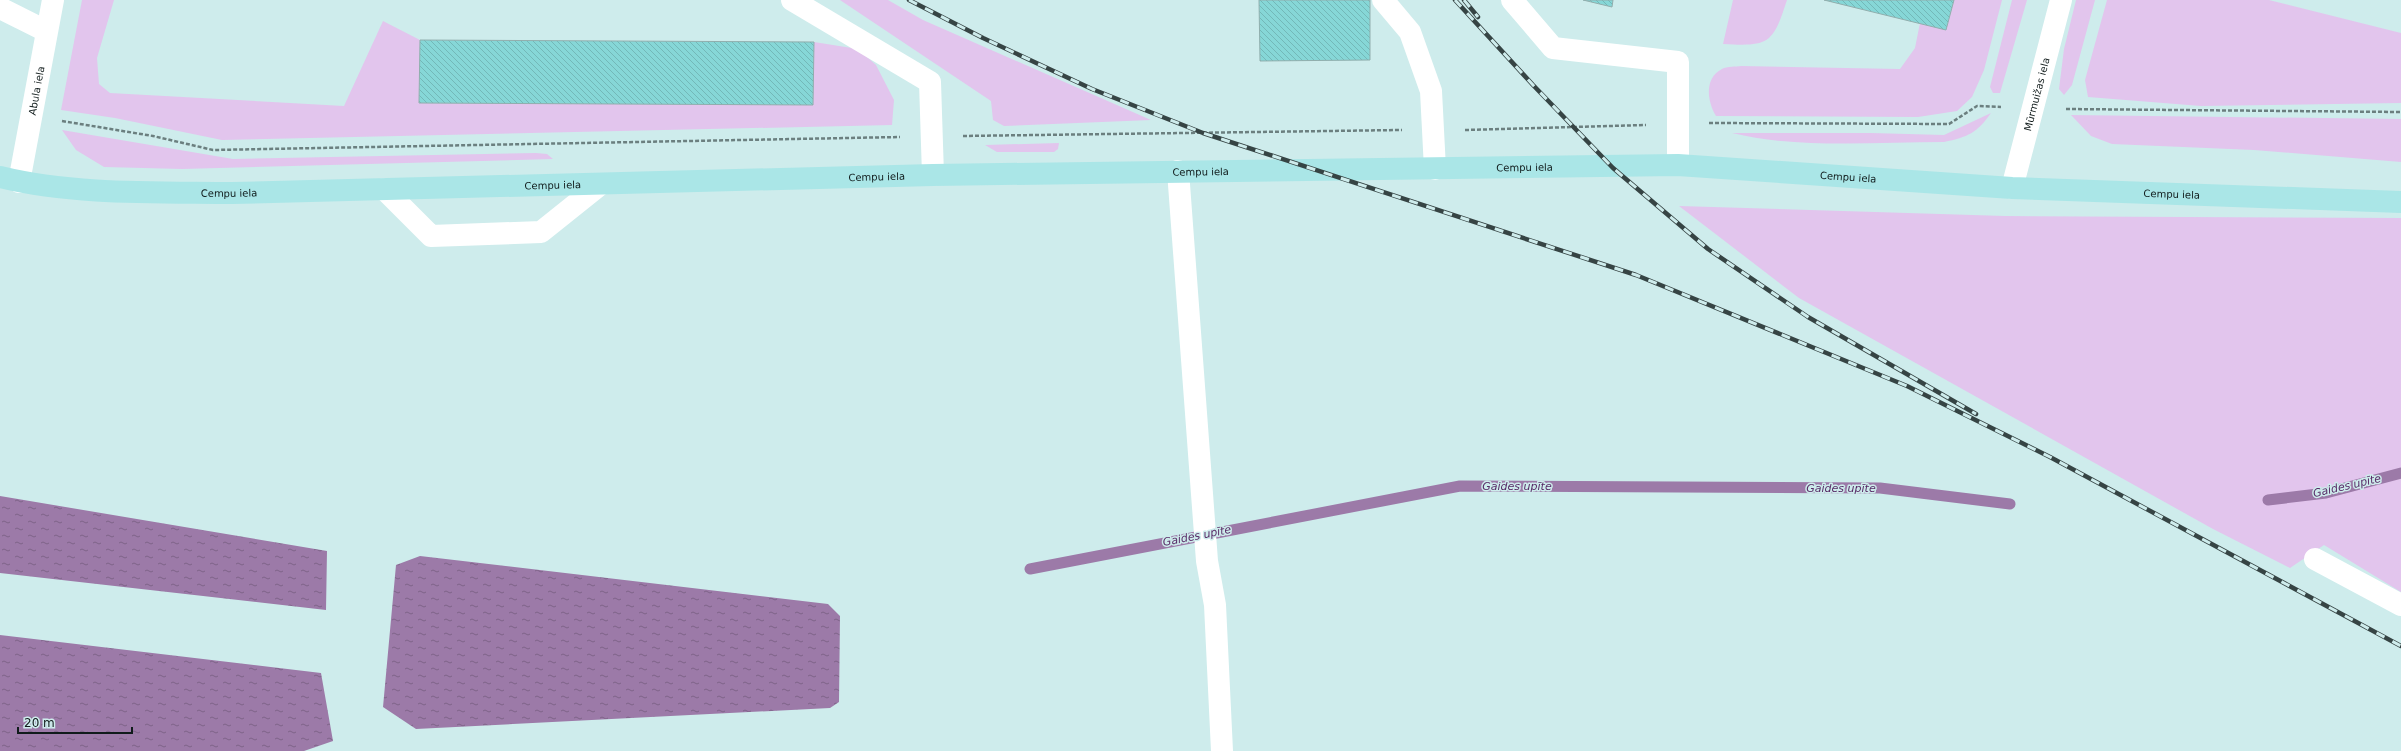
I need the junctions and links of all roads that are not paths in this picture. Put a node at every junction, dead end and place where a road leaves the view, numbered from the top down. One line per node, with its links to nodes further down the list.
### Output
1 (53, 0): 7 (street, Abula iela)
2 (792, 0): 11 (street)
3 (1383, 0): 9 (street)
4 (1512, 0): 8 (street)
5 (2062, 0): 15 (street, Mūrmuižas iela)
6 (0, 8): 7 (street)
7 (46, 31): 12 (street, Abula iela)
8 (1678, 165): 9 (main road, Cempu iela); 15 (main road, Cempu iela)
9 (1435, 169): 10 (main road, Cempu iela)
10 (1178, 171): 11 (main road, Cempu iela); 19 (street)
11 (933, 175): 13 (main road, Cempu iela)
12 (10, 180): 14 (main road, Cempu iela)
13 (600, 184): 14 (main road, Cempu iela); 14 (street)
14 (384, 188)
15 (2012, 188): 16 (main road, Cempu iela)
16 (2401, 202)
17 (2315, 559): 18 (street)
18 (2401, 605)
19 (1222, 751)

